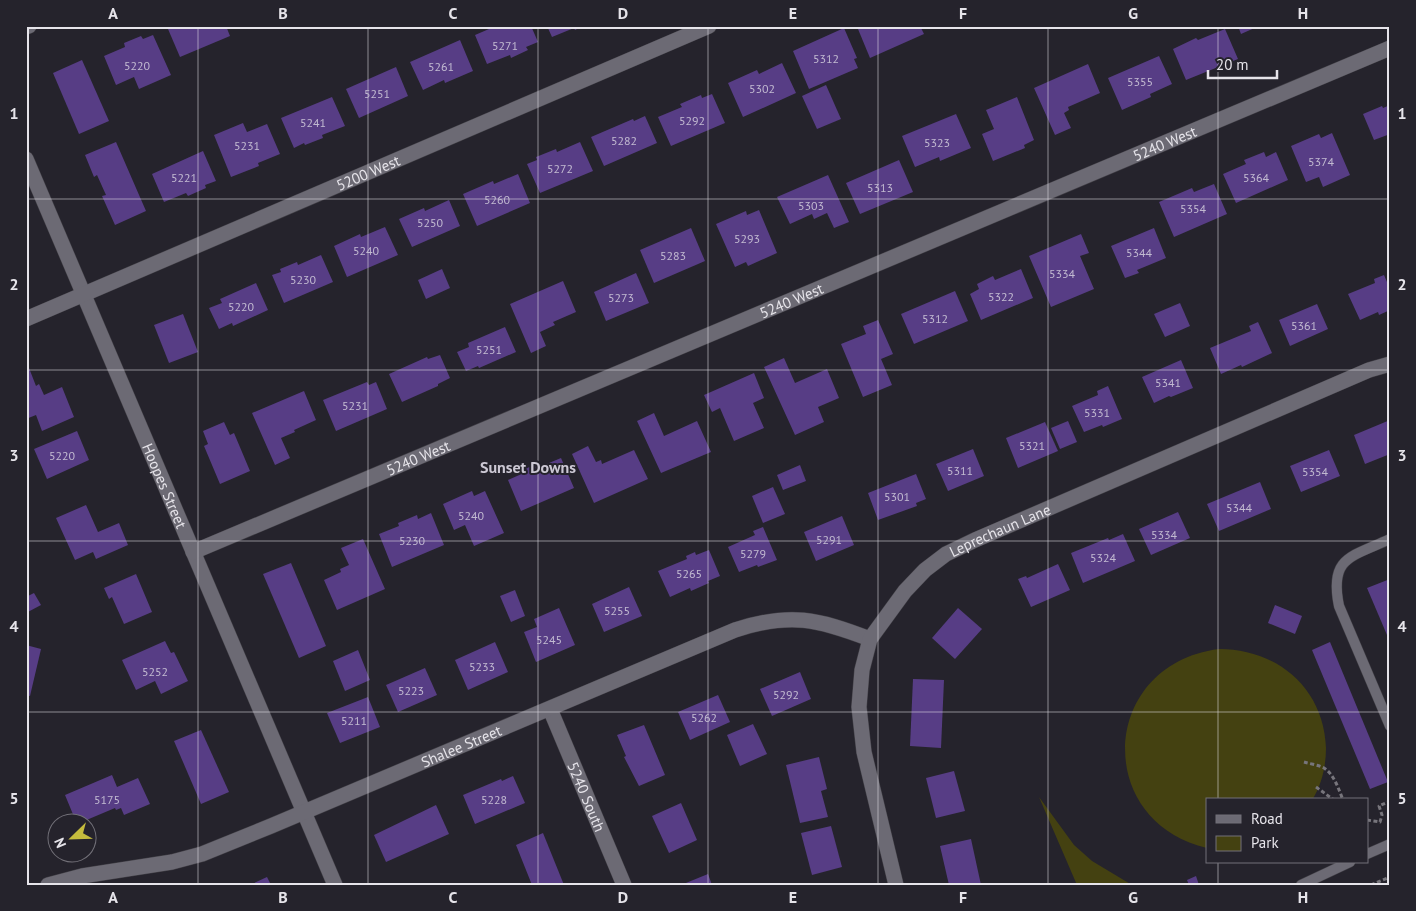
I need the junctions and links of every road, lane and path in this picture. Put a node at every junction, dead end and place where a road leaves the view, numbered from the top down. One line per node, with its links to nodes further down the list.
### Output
1 (709, 26): 4 (street, 5200 West)
2 (1390, 48): 8 (street, 5240 West)
3 (26, 159): 4 (street, Hoopes Street)
4 (84, 295): 5 (street, 5200 West); 8 (street, Hoopes Street)
5 (26, 319)
6 (1390, 364): 9 (street, Leprechaun Lane)
7 (1390, 539): 11 (lane)
8 (193, 552): 17 (street, Hoopes Street)
9 (870, 639): 10 (street, Shalee Street); 26 (street, Leprechaun Lane)
10 (550, 709): 17 (street, Shalee Street); 25 (street, 5240 South)
11 (1390, 726)
12 (1304, 762): 15 (path)
13 (1316, 788): 14 (path)
14 (1331, 798)
15 (1342, 798)
16 (1390, 801): 18 (path)
17 (304, 812): 23 (street, Shalee Street); 24 (street, Hoopes Street)
18 (1368, 820)
19 (1390, 844): 20 (lane)
20 (1368, 854)
21 (1346, 864): 27 (lane)
22 (1390, 876): 28 (path)
23 (48, 885)
24 (335, 885)
25 (624, 885)
26 (896, 885)
27 (1301, 885)
28 (1371, 885)

